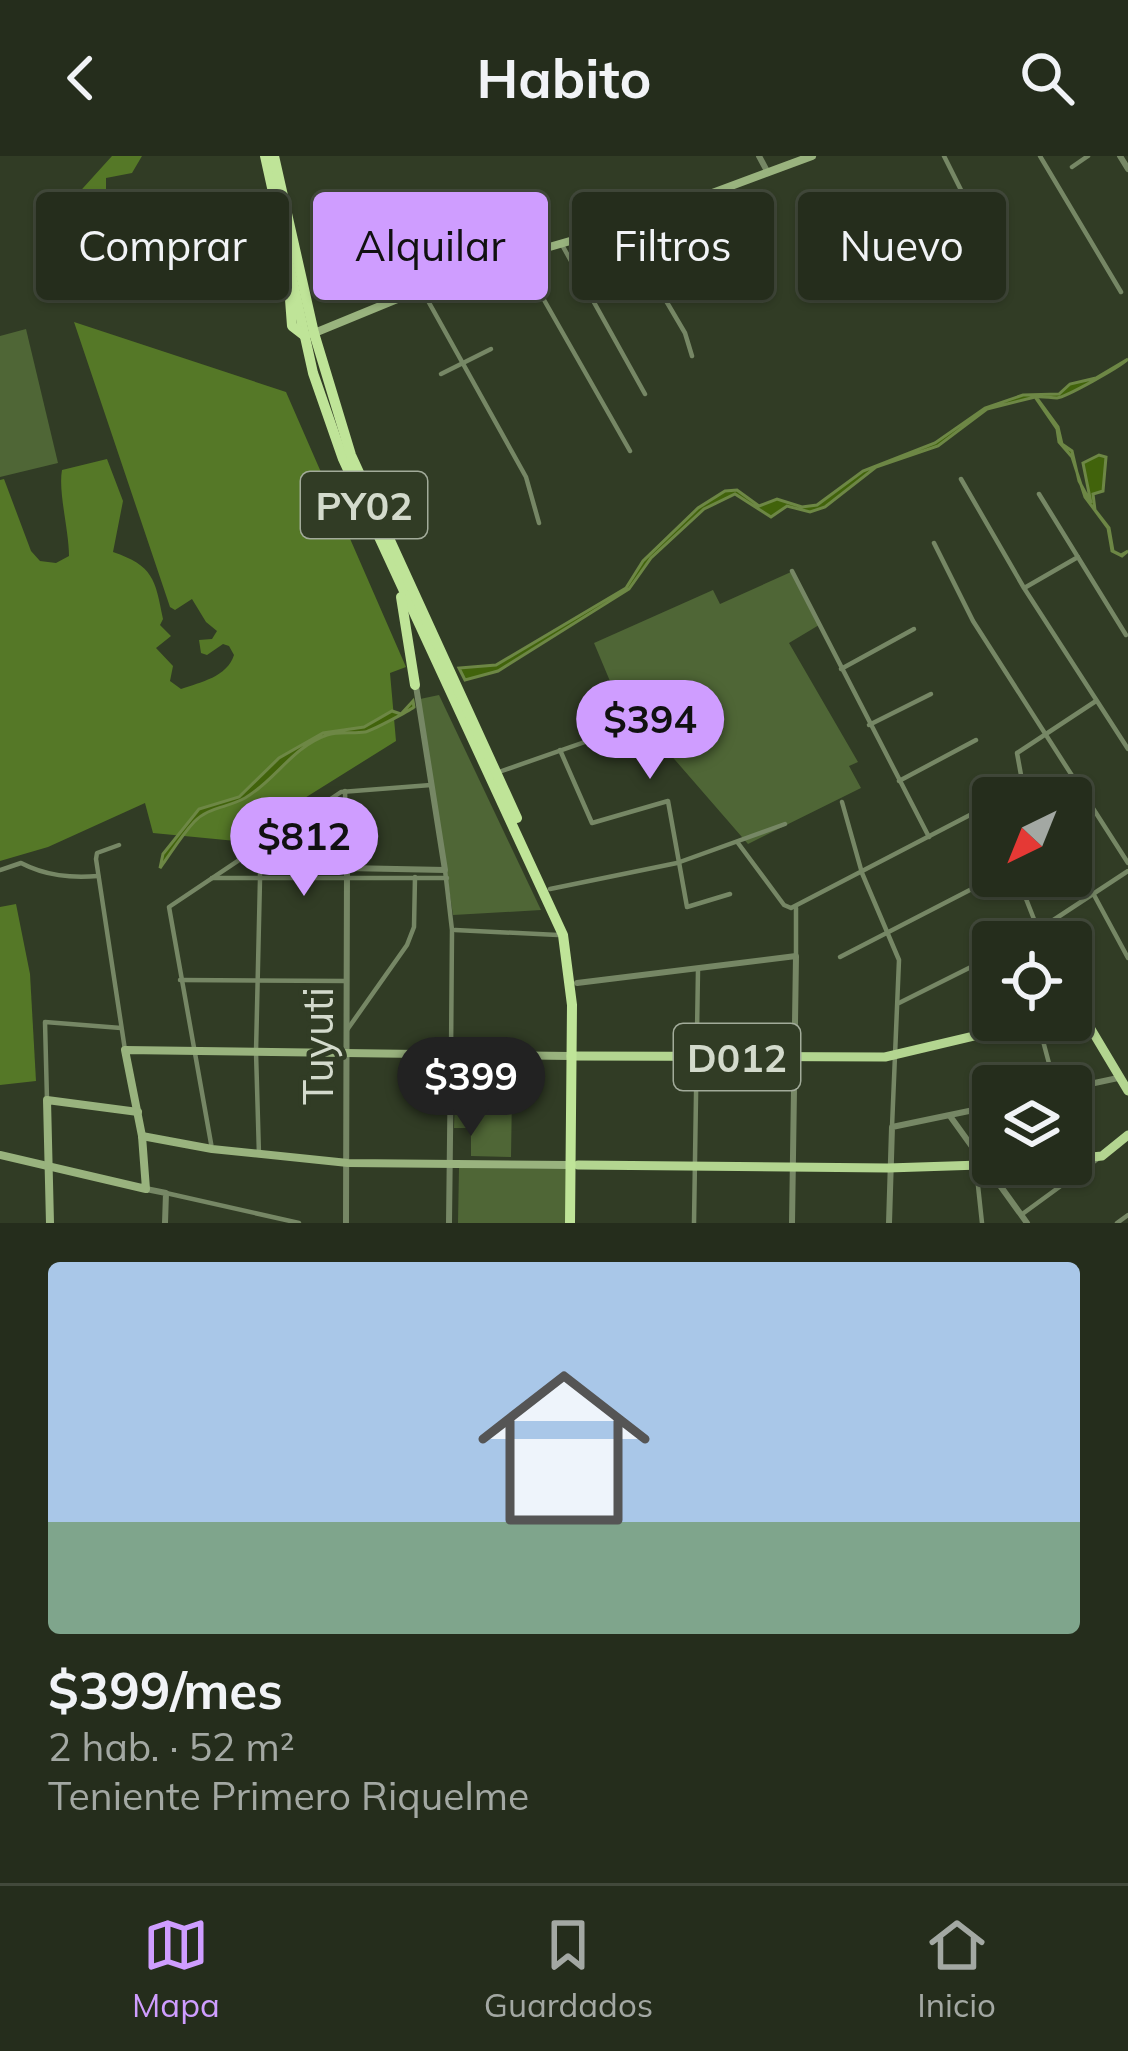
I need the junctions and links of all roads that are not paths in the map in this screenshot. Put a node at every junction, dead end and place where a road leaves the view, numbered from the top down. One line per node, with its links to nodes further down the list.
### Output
1 (270, 156): 21 (highway, PY02); 21 (highway, PY02)
2 (759, 156): 10 (street)
3 (812, 156): 10 (main road)
4 (944, 156): 12 (street)
5 (1040, 156): 16 (street)
6 (1088, 156): 8 (street)
7 (1120, 156): 9 (street)
8 (1072, 167)
9 (1128, 169)
10 (768, 173): 11 (main road)
11 (716, 192)
12 (962, 192)
13 (572, 240): 14 (main road)
14 (561, 243): 15 (main road); 26 (street)
15 (548, 247)
16 (1121, 292)
17 (397, 300): 21 (main road)
18 (428, 300): 24 (street)
19 (544, 300): 27 (street)
20 (666, 300): 23 (street)
21 (309, 335): 34 (highway, PY02); 38 (highway, PY02)
22 (491, 349): 24 (street)
23 (692, 356)
24 (464, 364): 25 (street); 30 (street)
25 (441, 374)
26 (645, 394)
27 (630, 451)
28 (961, 479): 35 (street)
29 (1039, 494): 32 (street)
30 (539, 523)
31 (934, 543): 46 (street)
32 (1078, 557): 35 (street); 37 (street)
33 (792, 571): 39 (street)
34 (396, 576): 38 (highway, PY02); 40 (highway)
35 (1024, 588): 43 (street)
36 (914, 629): 39 (street)
37 (1126, 635)
38 (442, 668): 41 (highway, PY02)
39 (841, 669): 45 (street)
40 (416, 685): 53 (street)
41 (453, 692): 50 (highway, PY02); 79 (highway, PY02)
42 (931, 694): 45 (street)
43 (1096, 701): 46 (street); 48 (street)
44 (645, 721): 49 (street)
45 (869, 725): 52 (street)
46 (1043, 733): 51 (street); 62 (street)
47 (976, 740): 52 (street)
48 (1128, 749)
49 (560, 750): 50 (street); 61 (street)
50 (496, 773): 71 (highway, PY02)
51 (1021, 777)
52 (899, 781): 58 (street)
53 (431, 785): 54 (street); 66 (street)
54 (345, 791): 64 (street); 69 (street)
55 (842, 802): 65 (street)
56 (972, 815): 58 (street)
57 (785, 824): 59 (street)
58 (929, 837): 65 (street)
59 (738, 843): 61 (street); 75 (street)
60 (118, 845): 67 (street)
61 (677, 863): 71 (street); 73 (street)
62 (1128, 867): 74 (street)
63 (0, 871): 67 (street)
64 (347, 873): 66 (street); 68 (street); 70 (street); 87 (street, Tuyuti)
65 (862, 873): 75 (street); 78 (street)
66 (446, 874): 68 (street); 77 (street)
67 (98, 876): 90 (street)
68 (415, 877): 91 (street)
69 (210, 878): 70 (street); 85 (street)
70 (260, 879): 86 (street)
71 (550, 889): 88 (highway, PY02)
72 (972, 889): 78 (street)
73 (730, 894)
74 (1093, 894): 76 (street); 82 (street)
75 (796, 905): 80 (street)
76 (1055, 921)
77 (452, 930): 79 (street); 98 (street)
78 (889, 932): 81 (street); 89 (street)
79 (563, 935): 99 (highway, PY02)
80 (796, 956): 84 (street); 102 (street)
81 (840, 956)
82 (1128, 958)
83 (972, 966): 89 (street)
84 (698, 970): 88 (street); 101 (street)
85 (180, 980): 86 (street); 95 (street)
86 (257, 980): 87 (street); 96 (street)
87 (346, 981): 91 (street, Tuyuti)
88 (577, 983): 99 (highway, PY02)
89 (898, 1003): 100 (street)
90 (121, 1028): 94 (street); 106 (street)
91 (347, 1030): 97 (street, Tuyuti)
92 (1092, 1030): 103 (main road)
93 (972, 1038): 100 (main road, D012)
94 (125, 1050): 95 (main road, D012); 108 (main road)
95 (194, 1051): 96 (main road, D012); 113 (street)
96 (256, 1052): 97 (main road, D012); 116 (street)
97 (348, 1053): 98 (main road, D012); 119 (street, Tuyuti)
98 (451, 1054): 99 (main road, D012); 120 (street)
99 (574, 1056): 101 (main road, D012); 121 (highway, PY02)
100 (896, 1056): 102 (main road, D012); 110 (street)
101 (697, 1057): 102 (main road, D012); 123 (street)
102 (797, 1058): 124 (street)
103 (1123, 1077): 104 (street); 105 (main road)
104 (1092, 1084)
105 (1128, 1091)
106 (47, 1100): 108 (main road); 126 (main road)
107 (972, 1111): 109 (street)
108 (138, 1112): 111 (main road)
109 (950, 1116): 110 (street); 114 (street)
110 (892, 1126): 125 (street)
111 (142, 1136): 113 (main road); 129 (main road)
112 (1128, 1136): 117 (main road)
113 (212, 1149): 116 (main road)
114 (972, 1151)
115 (0, 1155): 126 (main road)
116 (259, 1155): 119 (main road)
117 (1102, 1156): 118 (main road); 131 (street)
118 (1092, 1157)
119 (348, 1163): 120 (main road); 136 (street, Tuyuti)
120 (450, 1163): 121 (main road); 137 (street)
121 (574, 1165): 123 (main road); 138 (highway, PY02)
122 (972, 1166): 125 (main road)
123 (695, 1167): 124 (main road); 139 (street)
124 (794, 1167): 125 (main road); 140 (street)
125 (888, 1168): 141 (street)
126 (49, 1169): 129 (main road); 133 (main road)
127 (981, 1185): 142 (street)
128 (997, 1185): 131 (street)
129 (146, 1189): 130 (street)
130 (166, 1193): 134 (street); 135 (street)
131 (1021, 1215): 143 (street)
132 (1128, 1215): 144 (street)
133 (50, 1223)
134 (165, 1223)
135 (299, 1223)
136 (346, 1223)
137 (449, 1223)
138 (574, 1223)
139 (694, 1223)
140 (792, 1223)
141 (889, 1223)
142 (982, 1223)
143 (1027, 1223)
144 (1117, 1223)

